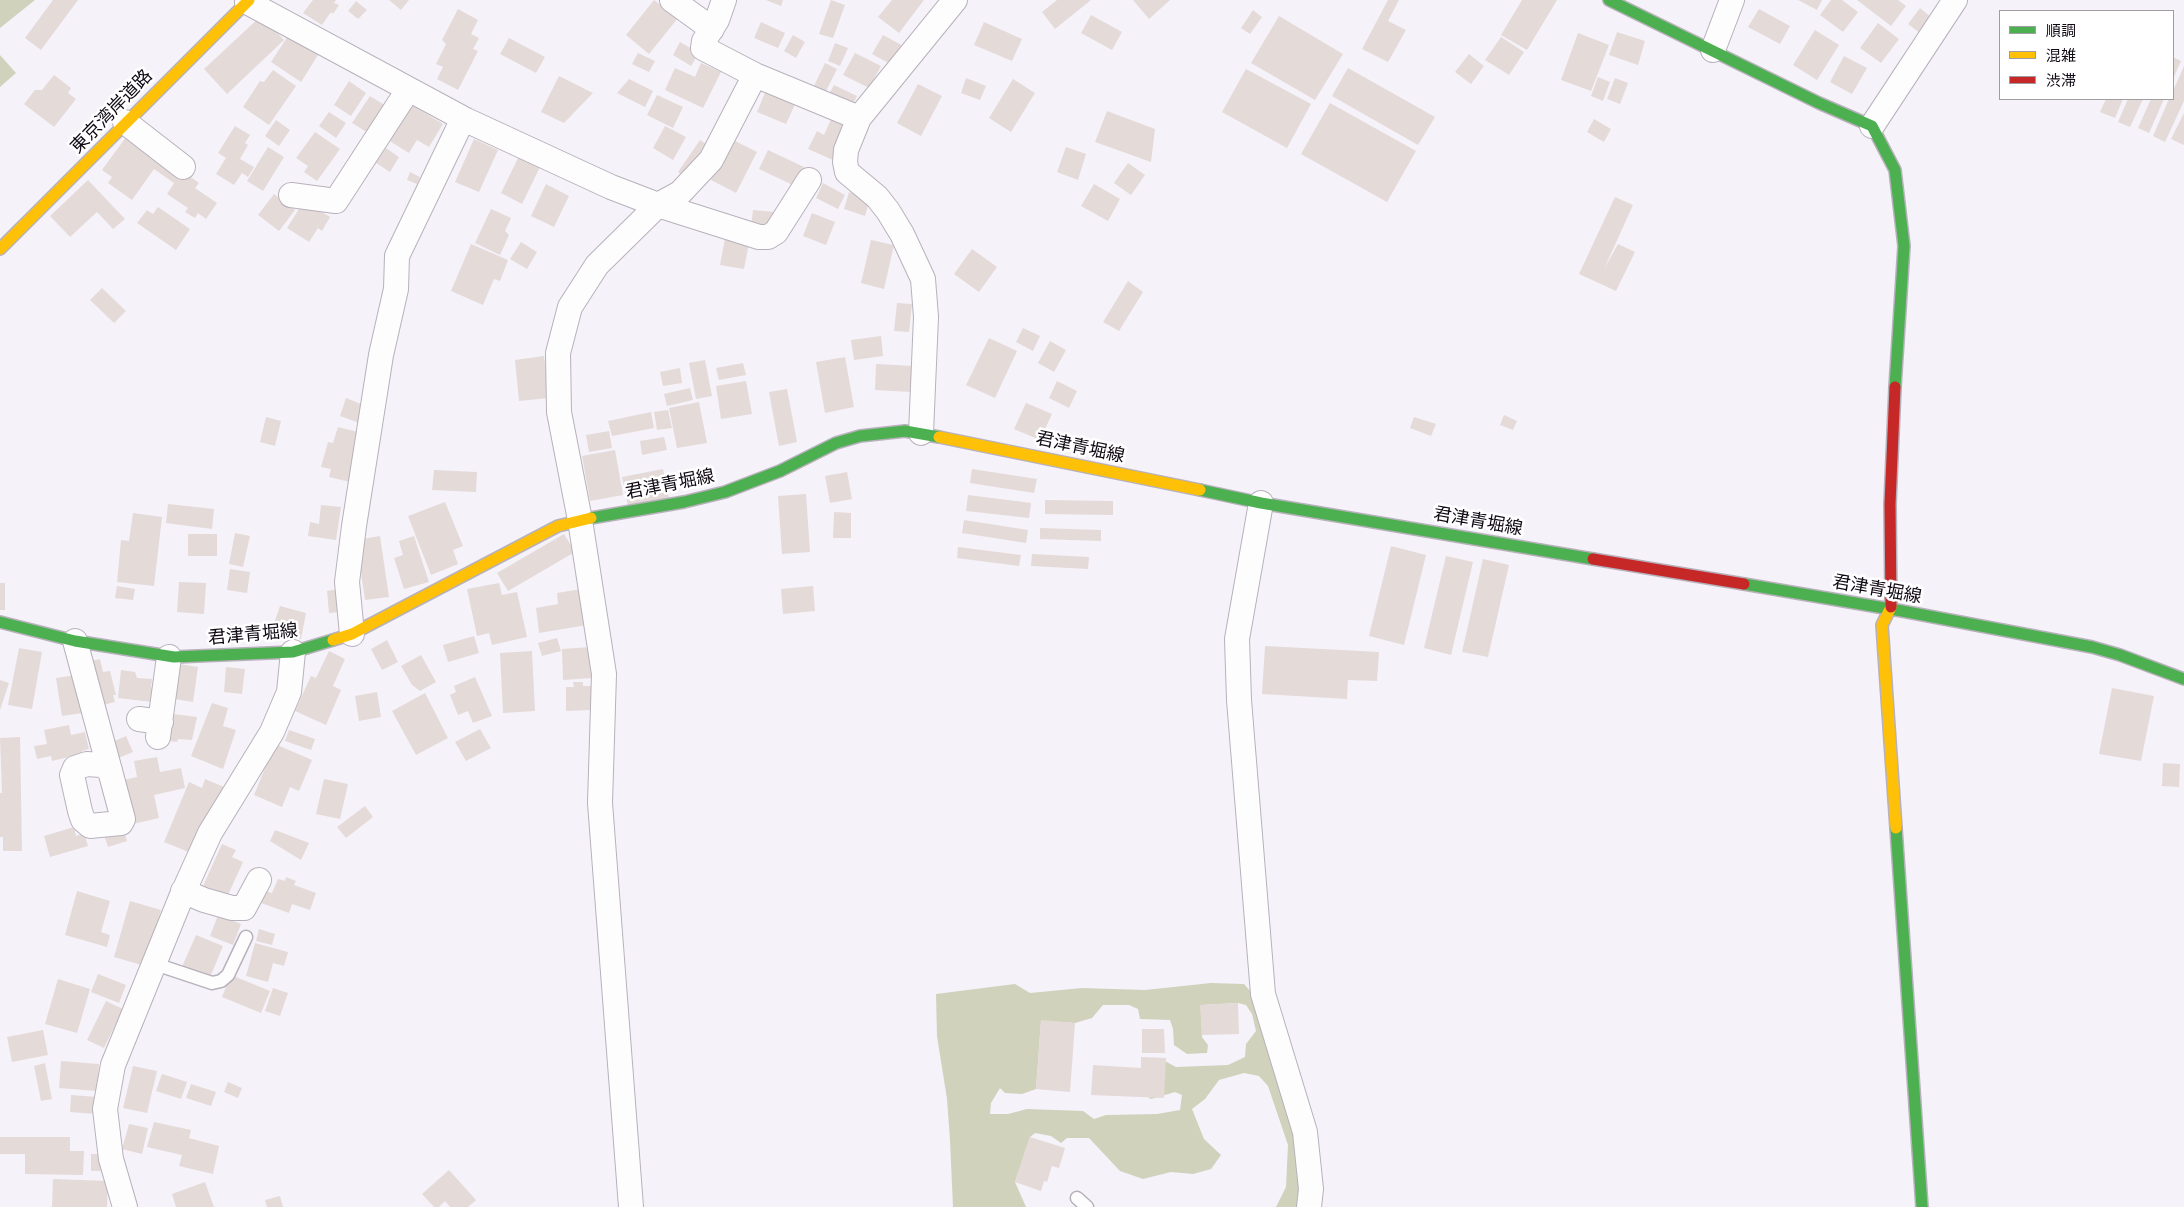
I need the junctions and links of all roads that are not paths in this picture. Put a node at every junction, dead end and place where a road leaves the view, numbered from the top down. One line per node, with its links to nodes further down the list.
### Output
1 (672, 0): 8 (street)
2 (724, 0): 8 (street)
3 (955, 0): 12 (street)
4 (1609, 0): 9 (main road)
5 (1732, 0): 9 (street)
6 (1955, 0): 15 (street)
7 (248, 1): 11 (street); 14 (main road, 東京湾岸道路)
8 (712, 29): 10 (street)
9 (1712, 50): 15 (main road)
10 (755, 74): 12 (street); 19 (street)
11 (408, 90): 13 (street); 18 (street)
12 (859, 118): 21 (street)
13 (466, 120): 19 (street); 26 (street)
14 (125, 122): 16 (street); 20 (main road, 東京湾岸道路)
15 (1872, 126): 24 (main road)
16 (183, 167)
17 (809, 180): 19 (street)
18 (290, 195)
19 (658, 205): 23 (street)
20 (0, 249)
21 (921, 433): 22 (main road, 君津青堀線); 23 (main road, 君津青堀線)
22 (1261, 502): 24 (main road, 君津青堀線); 41 (street)
23 (580, 520): 26 (main road, 君津青堀線); 39 (street)
24 (1891, 610): 30 (main road, 君津青堀線); 42 (main road)
25 (0, 622): 27 (main road, 君津青堀線)
26 (352, 634): 28 (main road, 君津青堀線)
27 (74, 641): 29 (main road, 君津青堀線); 32 (street)
28 (293, 652): 29 (main road, 君津青堀線); 34 (street)
29 (169, 657): 31 (street)
30 (2184, 679)
31 (153, 726)
32 (110, 770)
33 (259, 880): 34 (street)
34 (183, 891): 36 (street)
35 (246, 937): 36 (lane)
36 (155, 964): 38 (street)
37 (1077, 1198): 40 (lane)
38 (125, 1207)
39 (631, 1207)
40 (1087, 1207)
41 (1309, 1207)
42 (1922, 1207)

